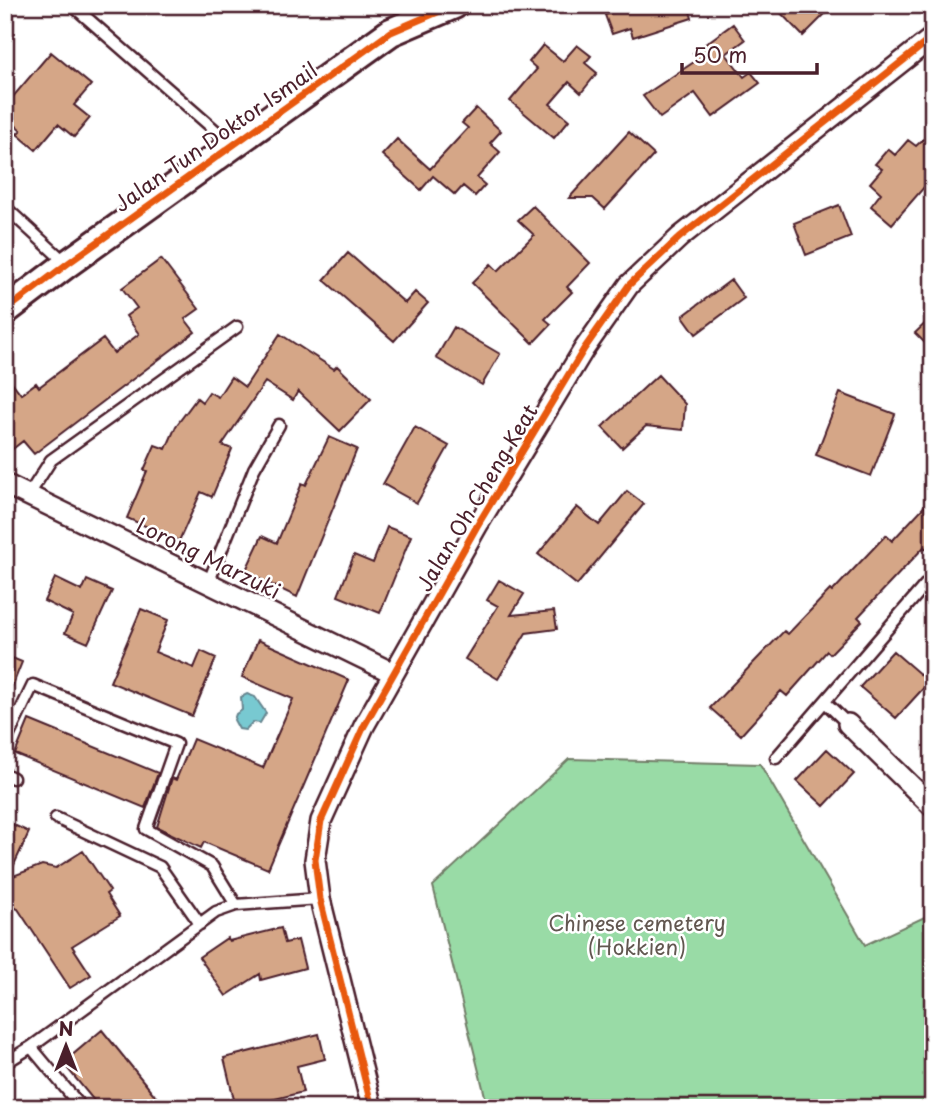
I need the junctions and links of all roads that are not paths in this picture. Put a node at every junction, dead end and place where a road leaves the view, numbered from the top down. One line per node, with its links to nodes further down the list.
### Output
1 (72, 5): 4 (lane)
2 (454, 5): 4 (street, Jalan Tun Doktor Ismail)
3 (933, 37): 14 (street, Jalan Oh Cheng Keat)
4 (232, 145): 6 (street, Jalan Tun Doktor Ismail)
5 (5, 207): 6 (lane)
6 (66, 264): 7 (street, Jalan Tun Doktor Ismail)
7 (5, 311)
8 (237, 327): 11 (lane)
9 (279, 425): 13 (lane)
10 (5, 484): 11 (street, Lorong Marzuki)
11 (28, 496): 13 (street, Lorong Marzuki)
12 (933, 576): 15 (lane)
13 (209, 581): 14 (street, Lorong Marzuki)
14 (393, 673): 21 (street, Jalan Oh Cheng Keat)
15 (825, 702): 16 (lane); 18 (lane)
16 (848, 724): 19 (street)
17 (5, 744): 22 (lane)
18 (776, 758)
19 (933, 807)
20 (56, 818): 23 (lane)
21 (320, 900): 22 (lane); 27 (street, Jalan Oh Cheng Keat)
22 (236, 905): 23 (lane)
23 (200, 924): 24 (lane)
24 (31, 1047): 25 (lane); 26 (lane)
25 (5, 1063)
26 (82, 1108)
27 (372, 1108)

